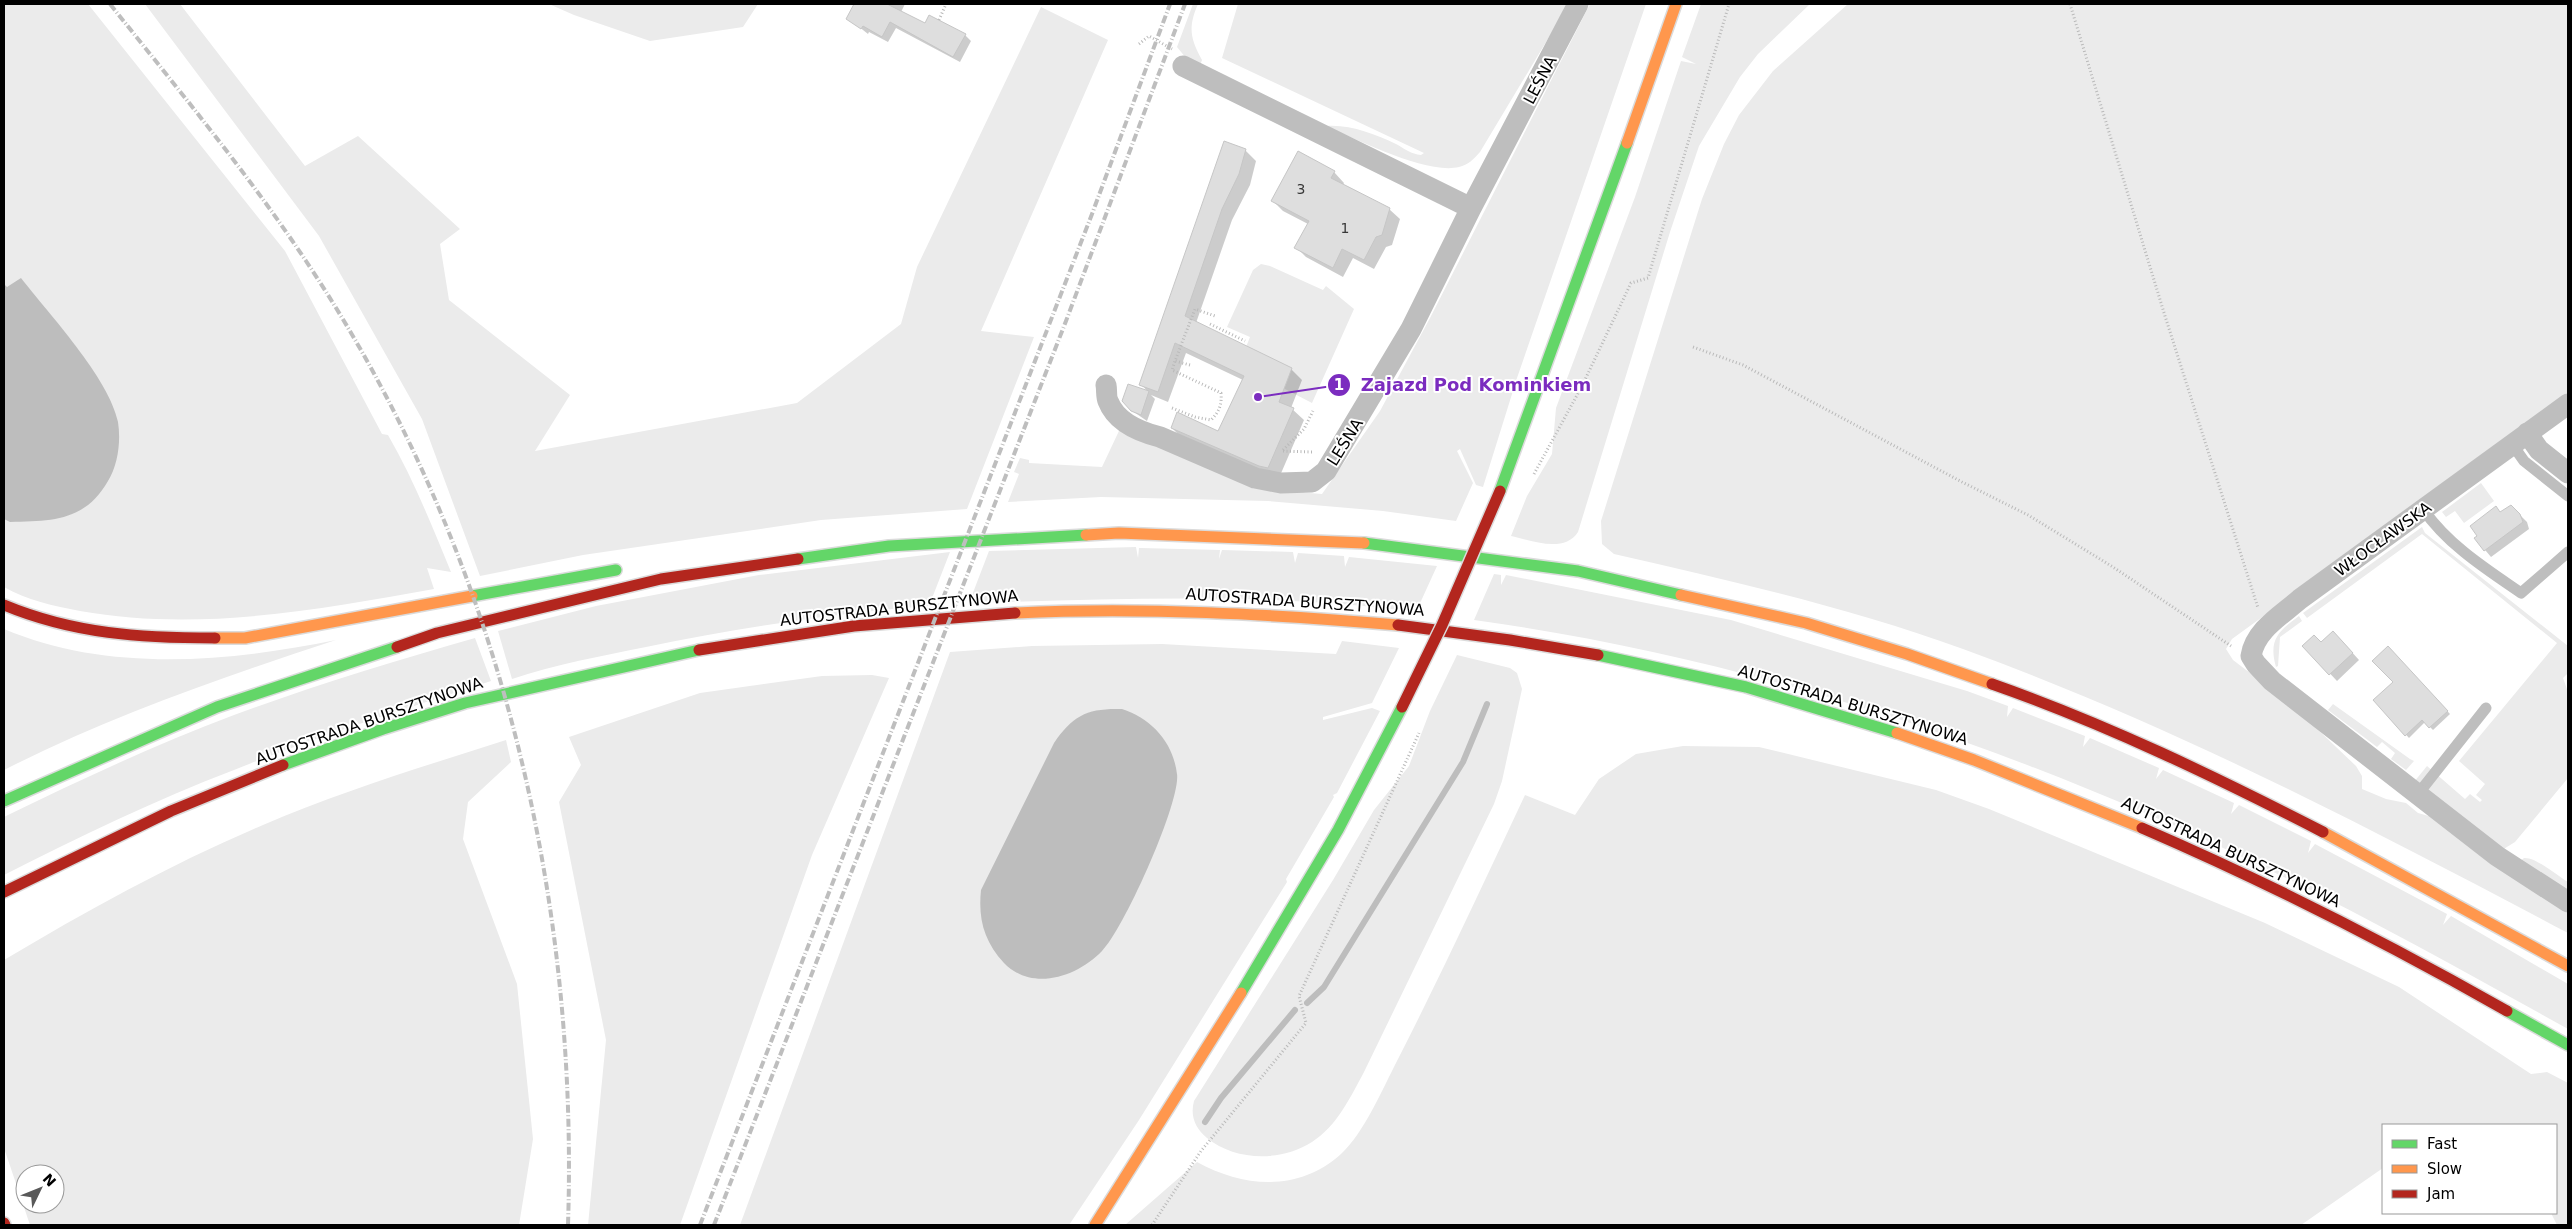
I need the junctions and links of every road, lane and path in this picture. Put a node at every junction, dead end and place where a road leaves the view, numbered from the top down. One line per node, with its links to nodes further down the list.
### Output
1 (946, 4): 6 (path)
2 (1578, 4): 9 (street, LEŚNA)
3 (1676, 4): 41 (main road, bridge)
4 (1729, 4): 23 (path)
5 (2070, 4): 31 (path)
6 (939, 20)
7 (1139, 44): 8 (path)
8 (1183, 66): 9 (street)
9 (1471, 208): 21 (street, LEŚNA)
10 (1214, 316): 14 (path)
11 (1210, 324): 12 (path)
12 (1245, 341)
13 (1693, 347): 32 (path)
14 (1176, 361): 15 (path); 18 (path)
15 (1190, 365)
16 (1106, 385): 21 (street, LEŚNA)
17 (2568, 404): 20 (street, WŁOCŁAWSKA)
18 (1172, 408)
19 (1313, 411): 21 (path)
20 (2520, 439): 22 (street); 24 (lane); 25 (street, WŁOCŁAWSKA)
21 (1334, 460)
22 (2568, 473)
23 (1529, 482)
24 (2568, 496)
25 (2423, 509): 26 (lane); 31 (street, WŁOCŁAWSKA)
26 (2568, 552)
27 (629, 570): 30 (main road)
28 (648, 570): 29 (main road)
29 (703, 571): 36 (main road); 39 (main road)
30 (4, 605)
31 (2269, 625): 35 (street, WŁOCŁAWSKA)
32 (2228, 645)
33 (2486, 708): 35 (lane)
34 (1420, 729): 42 (path)
35 (2418, 794): 38 (street)
36 (4, 801)
37 (4, 892): 40 (main road, AUTOSTRADA BURSZTYNOWA)
38 (2568, 902)
39 (2568, 966)
40 (2568, 1045)
41 (1095, 1225)
42 (1152, 1225)

